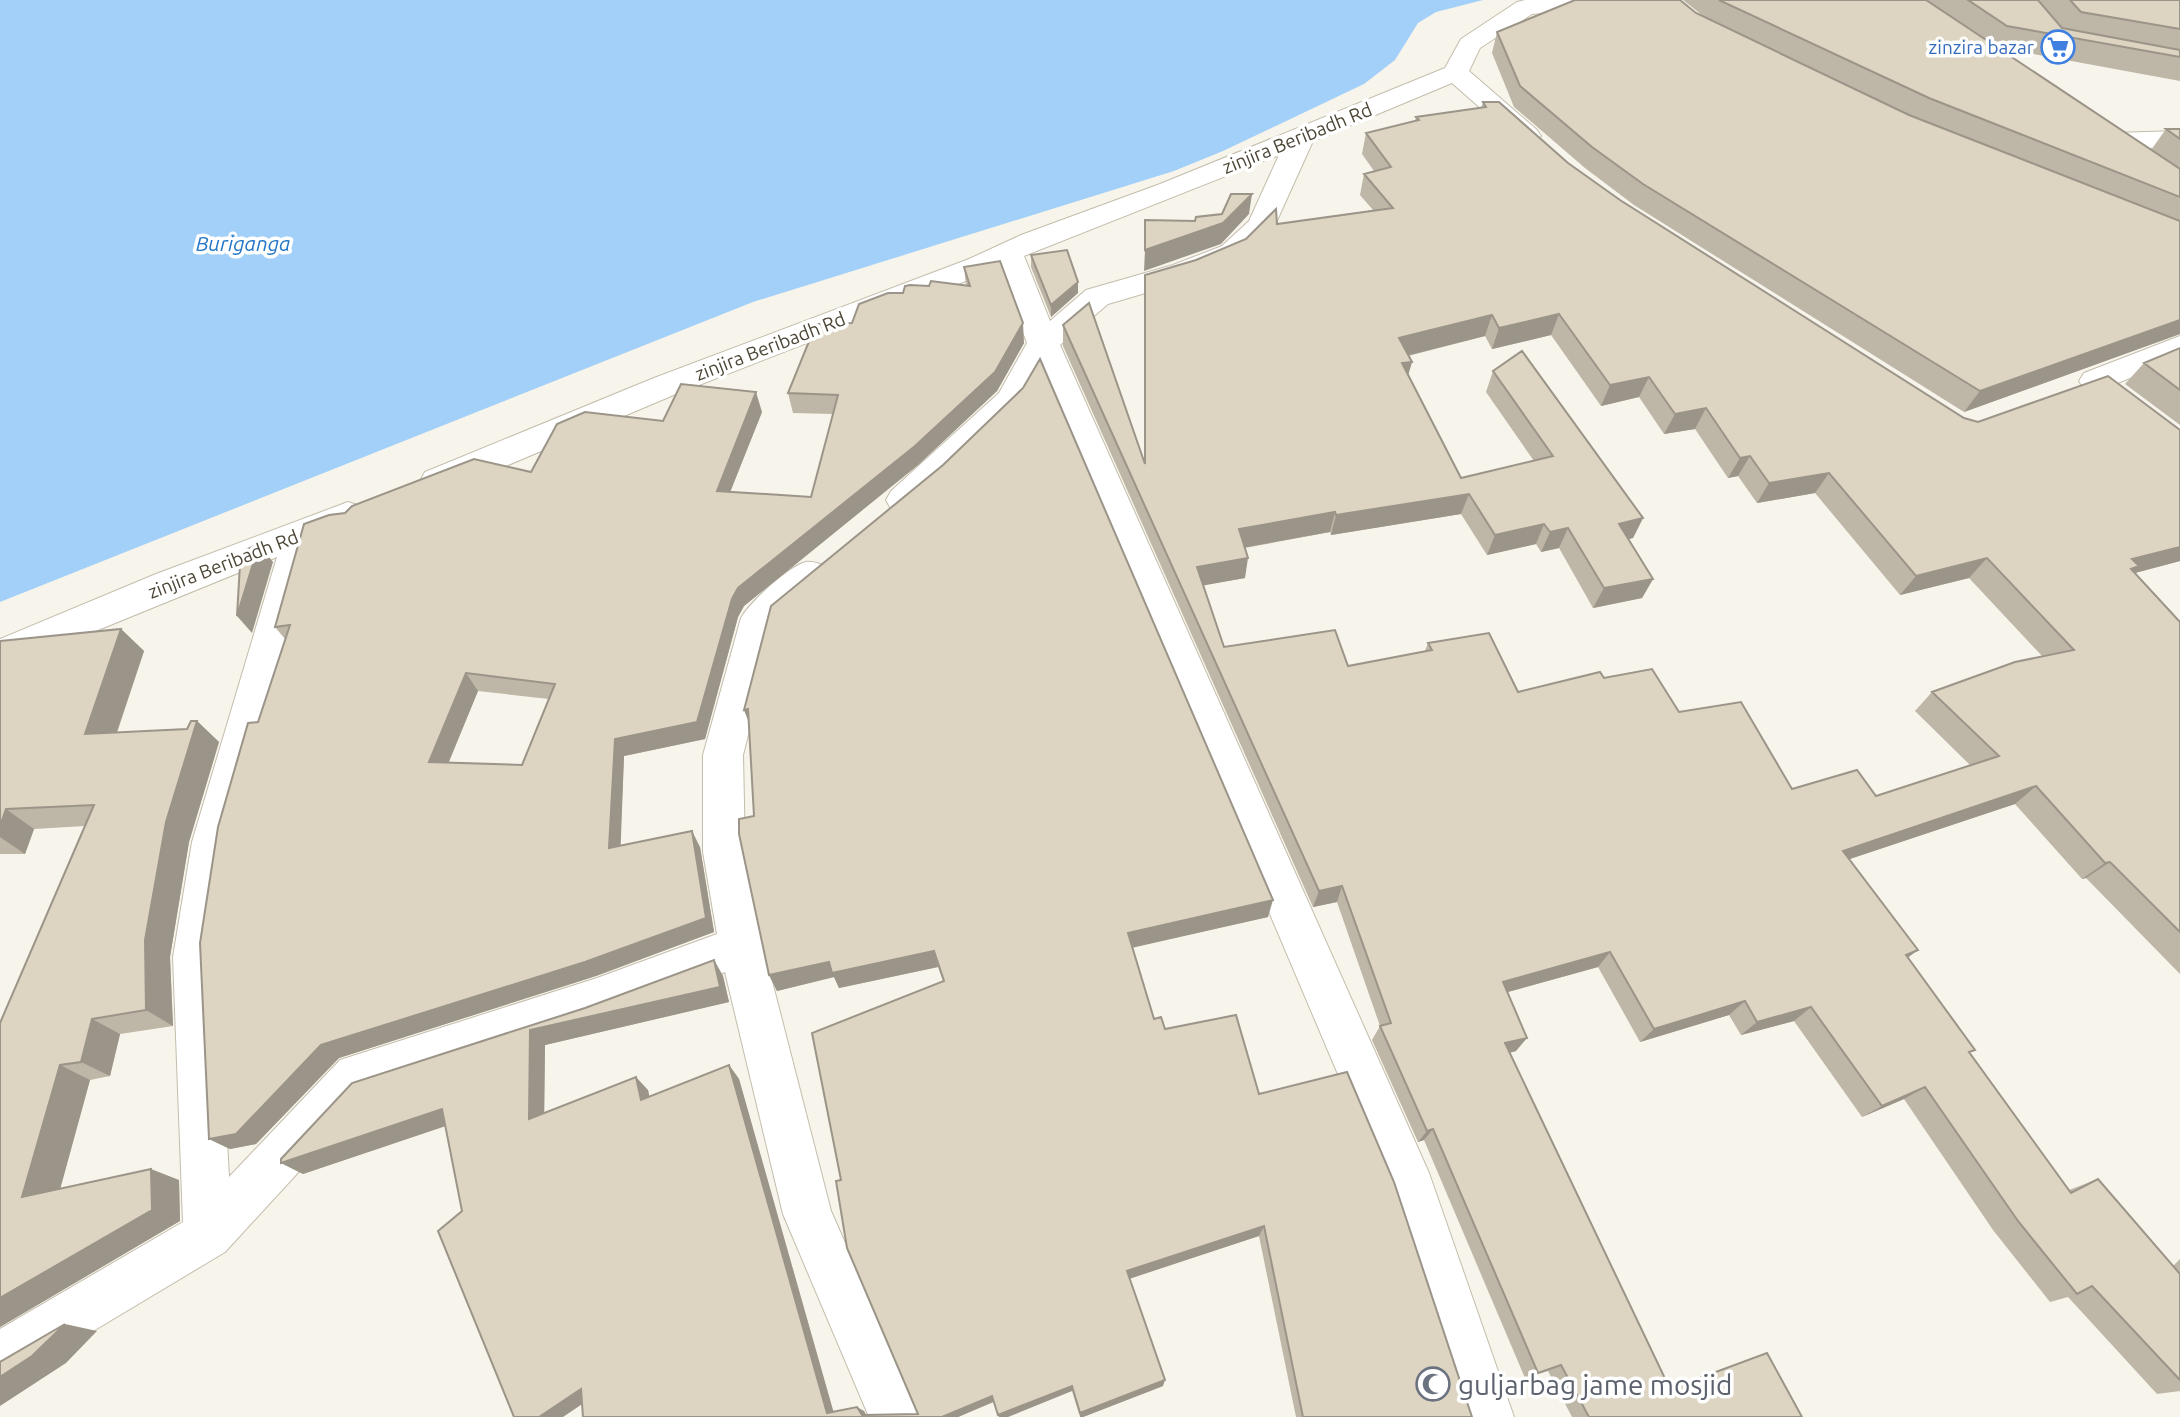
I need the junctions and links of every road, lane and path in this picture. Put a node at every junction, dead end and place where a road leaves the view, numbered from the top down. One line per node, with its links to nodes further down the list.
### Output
1 (1601, 0): 2 (street)
2 (1518, 4): 3 (street)
3 (1455, 73): 5 (street, zinjira Beribadh Rd); 8 (street)
4 (2089, 125): 7 (street)
5 (1301, 137): 10 (street, zinjira Beribadh Rd); 11 (street)
6 (2180, 139): 7 (street)
7 (2112, 141): 9 (street)
8 (1553, 159)
9 (2146, 164)
10 (1008, 252): 11 (street); 14 (street, zinjira Beribadh Rd)
11 (1043, 343): 16 (street); 24 (street)
12 (2180, 346): 13 (street)
13 (2125, 404)
14 (411, 491)
15 (374, 506): 17 (street, zinjira Beribadh Rd)
16 (878, 520)
17 (301, 534): 19 (street, zinjira Beribadh Rd); 21 (street)
18 (834, 556): 20 (street)
19 (0, 655)
20 (741, 946): 21 (street); 23 (street)
21 (208, 1235): 22 (street)
22 (0, 1358)
23 (896, 1417)
24 (1488, 1417)

